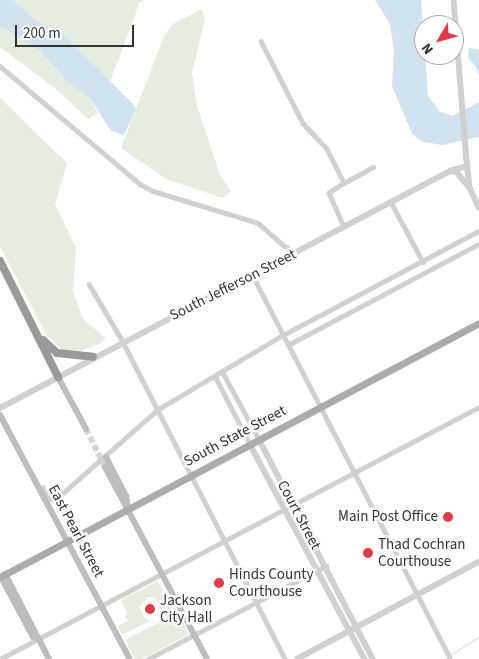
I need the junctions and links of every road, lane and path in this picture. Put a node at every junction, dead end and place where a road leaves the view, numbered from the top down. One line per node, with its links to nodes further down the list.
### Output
1 (454, 0): 4 (street)
2 (261, 41): 7 (street)
3 (0, 66): 14 (street)
4 (467, 163): 6 (street, South Jefferson Street); 8 (street)
5 (373, 167): 7 (street)
6 (450, 171): 8 (street); 9 (street, South Jefferson Street)
7 (344, 183): 11 (street)
8 (470, 188): 10 (street)
9 (391, 202): 11 (street, South Jefferson Street); 16 (street)
10 (479, 207)
11 (344, 226): 14 (street, South Jefferson Street)
12 (479, 231): 16 (street)
13 (479, 244): 23 (street)
14 (296, 252): 17 (street, South Jefferson Street)
15 (0, 261): 20 (highway)
16 (423, 262): 21 (street)
17 (252, 274): 21 (street); 22 (street, South Jefferson Street)
18 (89, 284): 22 (street)
19 (479, 323): 29 (main road, South State Street)
20 (35, 330): 24 (highway); 27 (highway)
21 (283, 335): 23 (street); 25 (street)
22 (123, 342): 24 (street, South Jefferson Street); 32 (street)
23 (288, 345): 29 (street)
24 (93, 357): 27 (street, South Jefferson Street)
25 (222, 372): 26 (street); 35 (street, Court Street)
26 (214, 376): 32 (street); 36 (street, Court Street)
27 (58, 377): 30 (street, South Jefferson Street); 34 (main road)
28 (0, 400): 30 (street)
29 (320, 406): 35 (main road, South State Street); 39 (street)
30 (1, 407)
31 (479, 407): 39 (street)
32 (157, 410): 37 (street); 40 (street)
33 (0, 415): 46 (main road, East Pearl Street)
34 (86, 429)
35 (259, 439): 36 (main road, South State Street); 42 (street, Court Street)
36 (250, 444): 40 (main road, South State Street); 43 (street, Court Street)
37 (106, 457): 41 (street); 44 (main road)
38 (105, 467): 44 (main road)
39 (354, 472): 42 (street); 52 (street)
40 (190, 475): 44 (main road, South State Street); 45 (street)
41 (43, 487)
42 (293, 504): 43 (street); 48 (street, Court Street)
43 (283, 507): 45 (street); 49 (street, Court Street)
44 (128, 508): 46 (main road, South State Street); 50 (main road)
45 (224, 541): 50 (street); 53 (street)
46 (69, 542): 51 (main road, South State Street); 54 (main road, East Pearl Street)
47 (479, 562): 52 (street)
48 (326, 566): 49 (street); 55 (street, Court Street)
49 (316, 570): 53 (street); 56 (street, Court Street)
50 (162, 573): 54 (street); 57 (main road)
51 (2, 576): 58 (main road)
52 (418, 595): 55 (street); 69 (street)
53 (256, 603): 57 (street); 65 (street)
54 (101, 606): 58 (street); 62 (main road, East Pearl Street)
55 (357, 627): 56 (street); 68 (street, Court Street)
56 (350, 631): 66 (street); 67 (street, Court Street)
57 (195, 635): 63 (street); 64 (main road)
58 (36, 640): 59 (street); 60 (main road); 61 (main road)
59 (0, 659)
60 (44, 659)
61 (49, 659)
62 (130, 659)
63 (148, 659)
64 (207, 659)
65 (285, 659)
66 (297, 659)
67 (365, 659)
68 (373, 659)
69 (451, 659)

